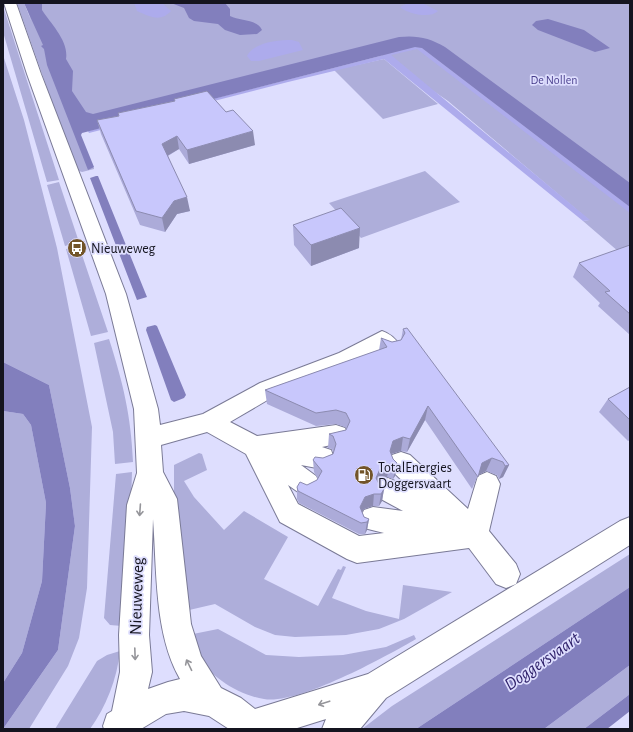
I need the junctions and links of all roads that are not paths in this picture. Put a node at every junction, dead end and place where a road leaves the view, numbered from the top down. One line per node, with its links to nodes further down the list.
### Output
1 (10, 3): 5 (street, Nieuweweg)
2 (390, 348): 3 (street)
3 (209, 422): 5 (street); 6 (street)
4 (336, 435): 6 (street)
5 (149, 438): 9 (street, Nieuweweg)
6 (255, 447): 7 (street); 10 (street); 15 (street)
7 (322, 458)
8 (401, 463): 15 (street)
9 (150, 472): 18 (street, Nieuweweg, one-way to 9); 19 (street, Nieuweweg, one-way to 19)
10 (307, 484)
11 (487, 484): 15 (street)
12 (388, 490): 15 (street)
13 (373, 519): 15 (street)
14 (630, 530): 17 (street)
15 (475, 534): 16 (street)
16 (506, 574)
17 (375, 687): 20 (street, one-way to 20); 21 (street)
18 (209, 699): 19 (street); 20 (street)
19 (120, 724)
20 (250, 728)
21 (338, 729)

